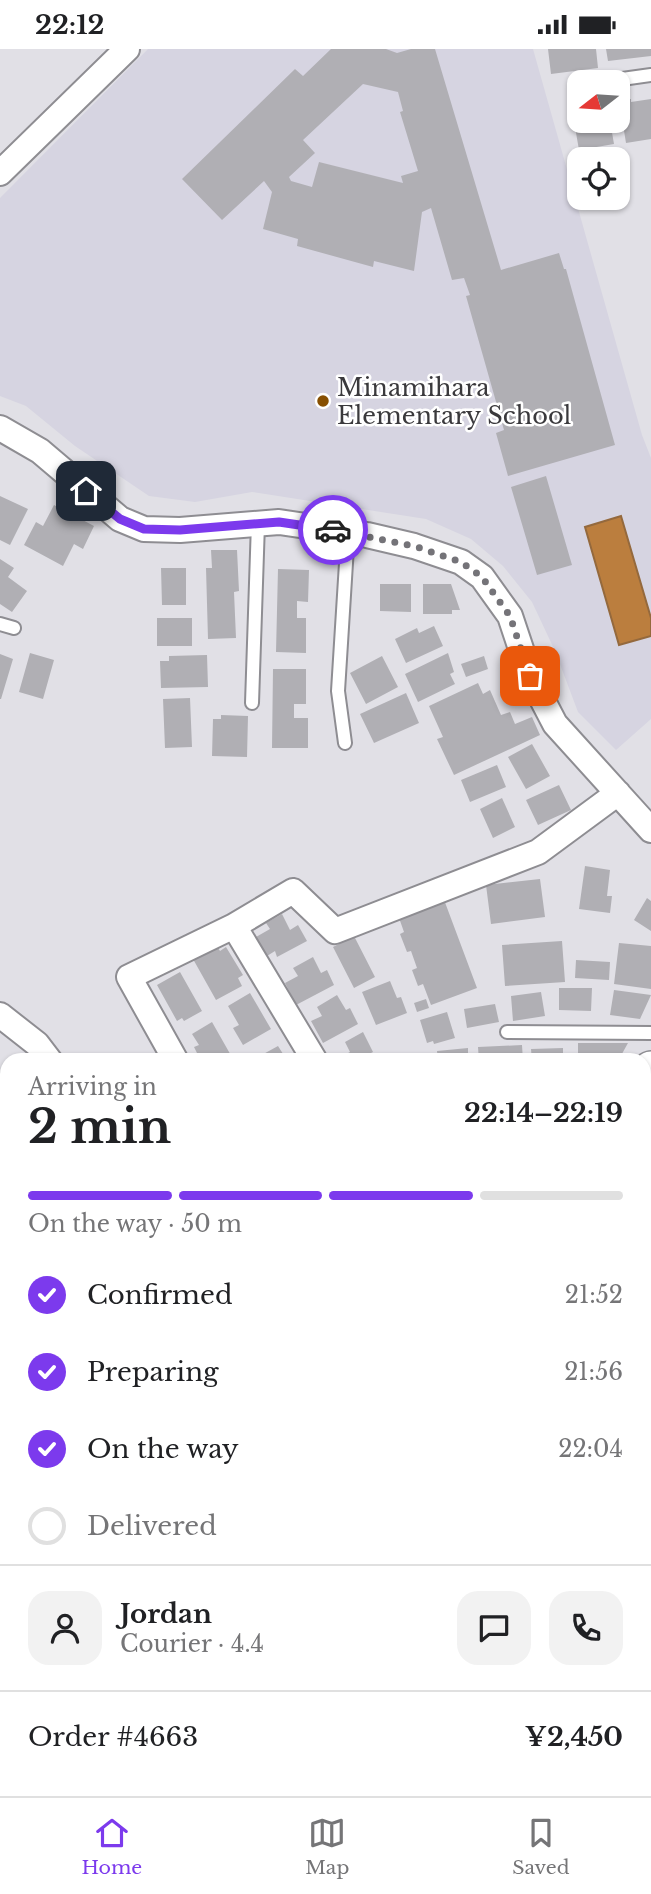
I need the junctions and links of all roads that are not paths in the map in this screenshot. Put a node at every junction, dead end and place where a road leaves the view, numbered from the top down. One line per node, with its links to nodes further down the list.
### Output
1 (127, 49): 4 (street)
2 (651, 75): 3 (lane)
3 (630, 78)
4 (0, 173)
5 (0, 428): 6 (street)
6 (258, 523): 7 (street); 10 (lane)
7 (348, 531): 11 (lane); 12 (street)
8 (0, 624): 9 (lane)
9 (14, 628)
10 (252, 703)
11 (345, 743)
12 (618, 793): 13 (street); 14 (street)
13 (651, 830)
14 (234, 926): 19 (street); 20 (street)
15 (0, 1015): 18 (street)
16 (507, 1032): 17 (lane)
17 (651, 1033)
18 (44, 1053)
19 (172, 1053)
20 (309, 1053)

